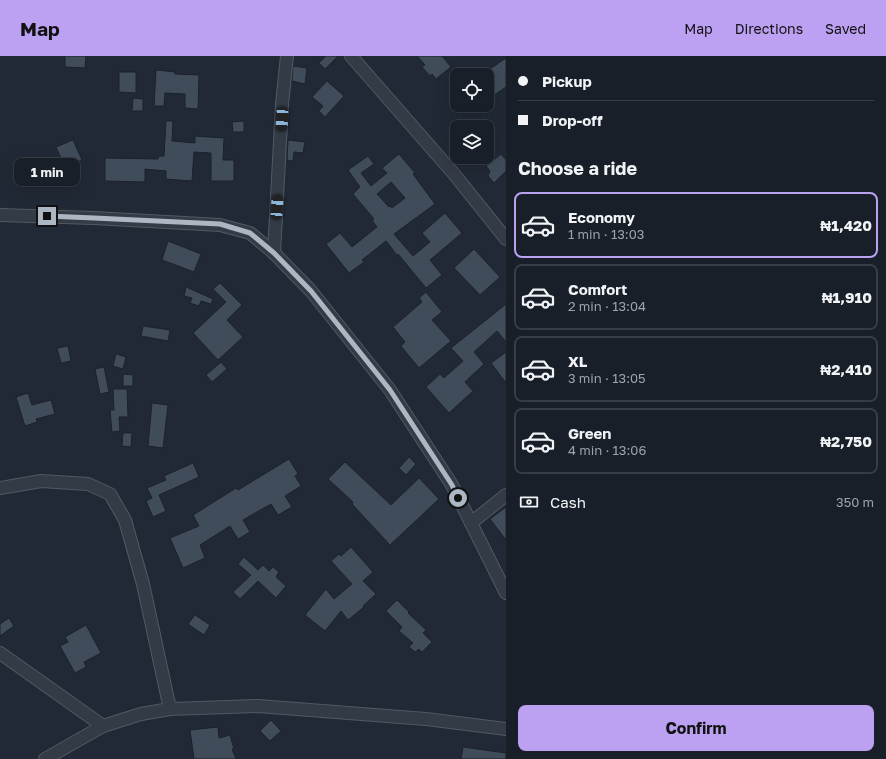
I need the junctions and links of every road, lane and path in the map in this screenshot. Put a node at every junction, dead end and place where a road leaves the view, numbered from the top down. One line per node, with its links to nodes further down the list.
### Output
1 (287, 56): 5 (street)
2 (351, 56): 4 (street)
3 (0, 215): 5 (street)
4 (505, 236)
5 (274, 253): 8 (street)
6 (0, 488): 11 (street)
7 (506, 495): 8 (street)
8 (471, 523): 9 (street)
9 (506, 593)
10 (0, 653): 12 (street)
11 (170, 709): 12 (street); 13 (street)
12 (103, 726): 14 (street)
13 (506, 729)
14 (44, 759)

